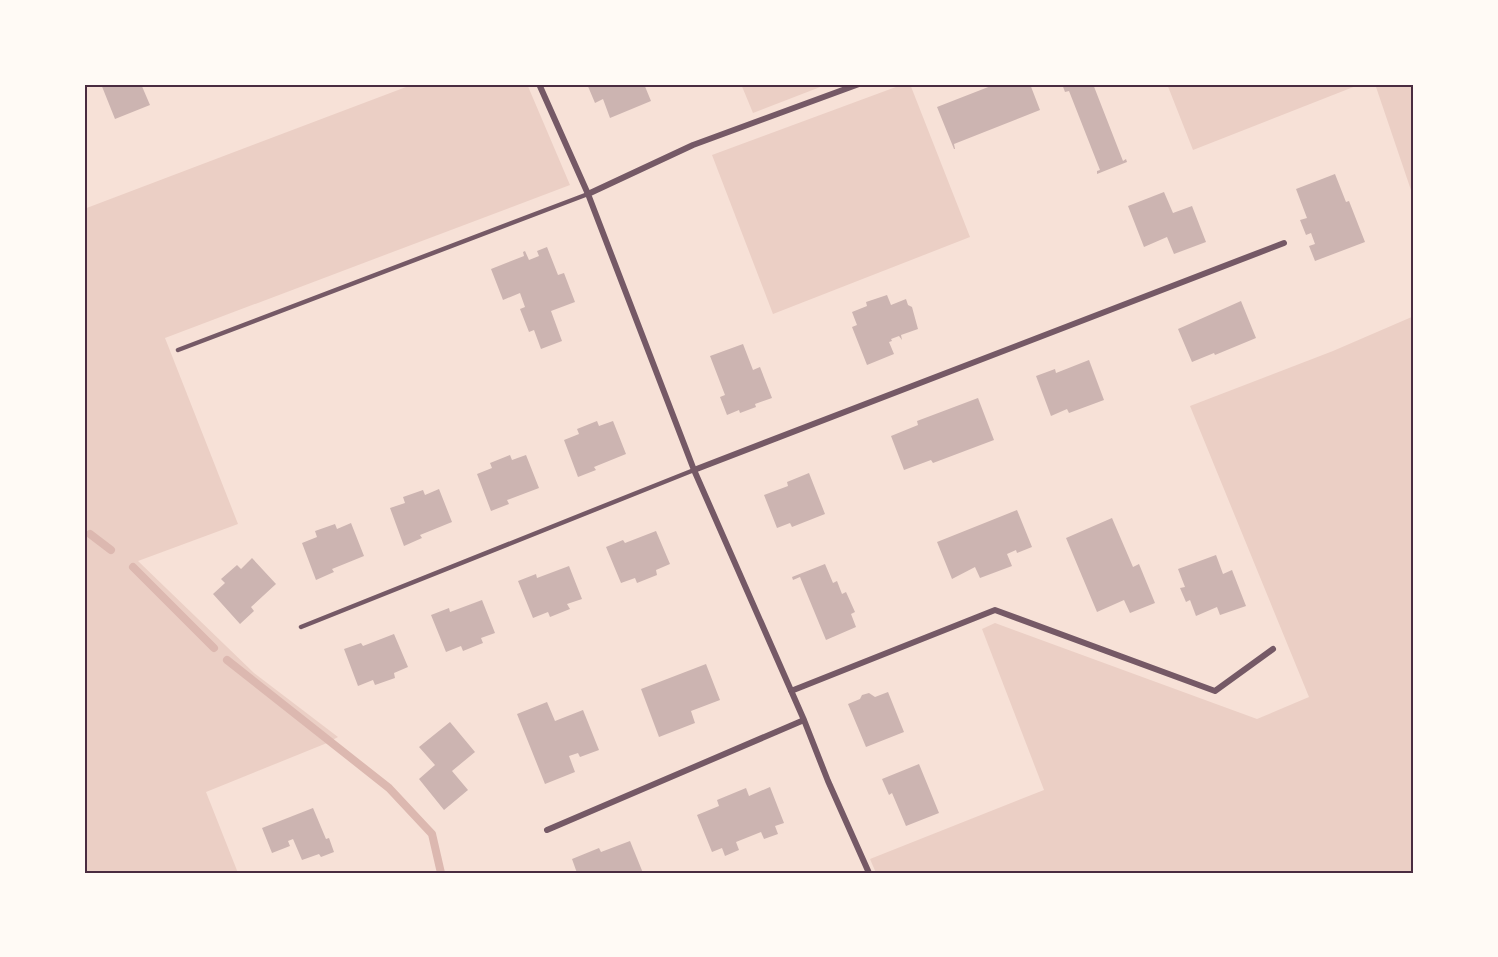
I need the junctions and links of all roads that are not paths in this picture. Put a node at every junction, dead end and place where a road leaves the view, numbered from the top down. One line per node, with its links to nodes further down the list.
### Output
1 (539, 84): 3 (street)
2 (859, 84): 3 (street)
3 (588, 194): 5 (lane); 6 (street)
4 (1284, 243): 6 (street)
5 (178, 350)
6 (694, 470): 7 (lane); 9 (street)
7 (302, 627)
8 (1273, 649): 9 (street)
9 (791, 691): 10 (street)
10 (804, 720): 11 (street); 12 (street)
11 (547, 830)
12 (869, 873)

